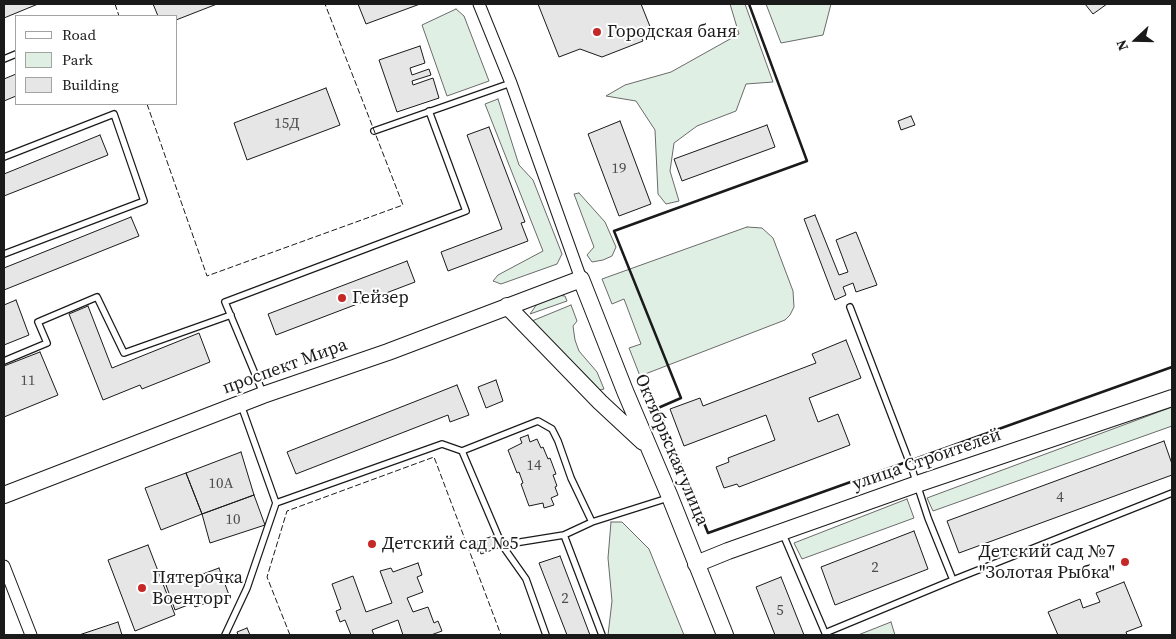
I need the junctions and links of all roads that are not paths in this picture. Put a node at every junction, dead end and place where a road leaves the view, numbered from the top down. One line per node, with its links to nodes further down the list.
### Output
1 (479, 4): 2 (street)
2 (510, 83): 3 (lane); 7 (street)
3 (429, 111): 4 (lane); 10 (lane)
4 (374, 131)
5 (4, 157): 6 (lane)
6 (4, 254)
7 (581, 279): 8 (street, проспект Мира); 12 (street, Октябрьская улица)
8 (507, 306): 13 (street, проспект Мира); 15 (street)
9 (850, 306): 19 (lane)
10 (232, 316): 11 (lane); 13 (lane)
11 (4, 361)
12 (624, 391): 15 (street); 17 (street, Октябрьская улица)
13 (264, 395): 16 (street, проспект Мира)
14 (1172, 398): 19 (street, улица Строителей)
15 (600, 402): 17 (street)
16 (240, 404): 21 (street, проспект Мира); 23 (lane)
17 (649, 447): 22 (street, Октябрьская улица)
18 (462, 452): 23 (lane); 24 (lane); 27 (lane)
19 (917, 484): 25 (street, улица Строителей); 30 (lane)
20 (1172, 493): 30 (lane)
21 (4, 495)
22 (670, 497): 24 (lane); 28 (street, Октябрьская улица)
23 (276, 503): 33 (lane)
24 (592, 522): 26 (lane)
25 (782, 532): 28 (street, улица Строителей); 31 (lane)
26 (564, 535): 27 (lane); 35 (lane)
27 (502, 545): 34 (lane)
28 (696, 564): 36 (street, Октябрьская улица)
29 (4, 566): 32 (street)
30 (953, 580): 31 (lane)
31 (826, 634)
32 (31, 635)
33 (225, 635)
34 (546, 635)
35 (602, 635)
36 (725, 635)

